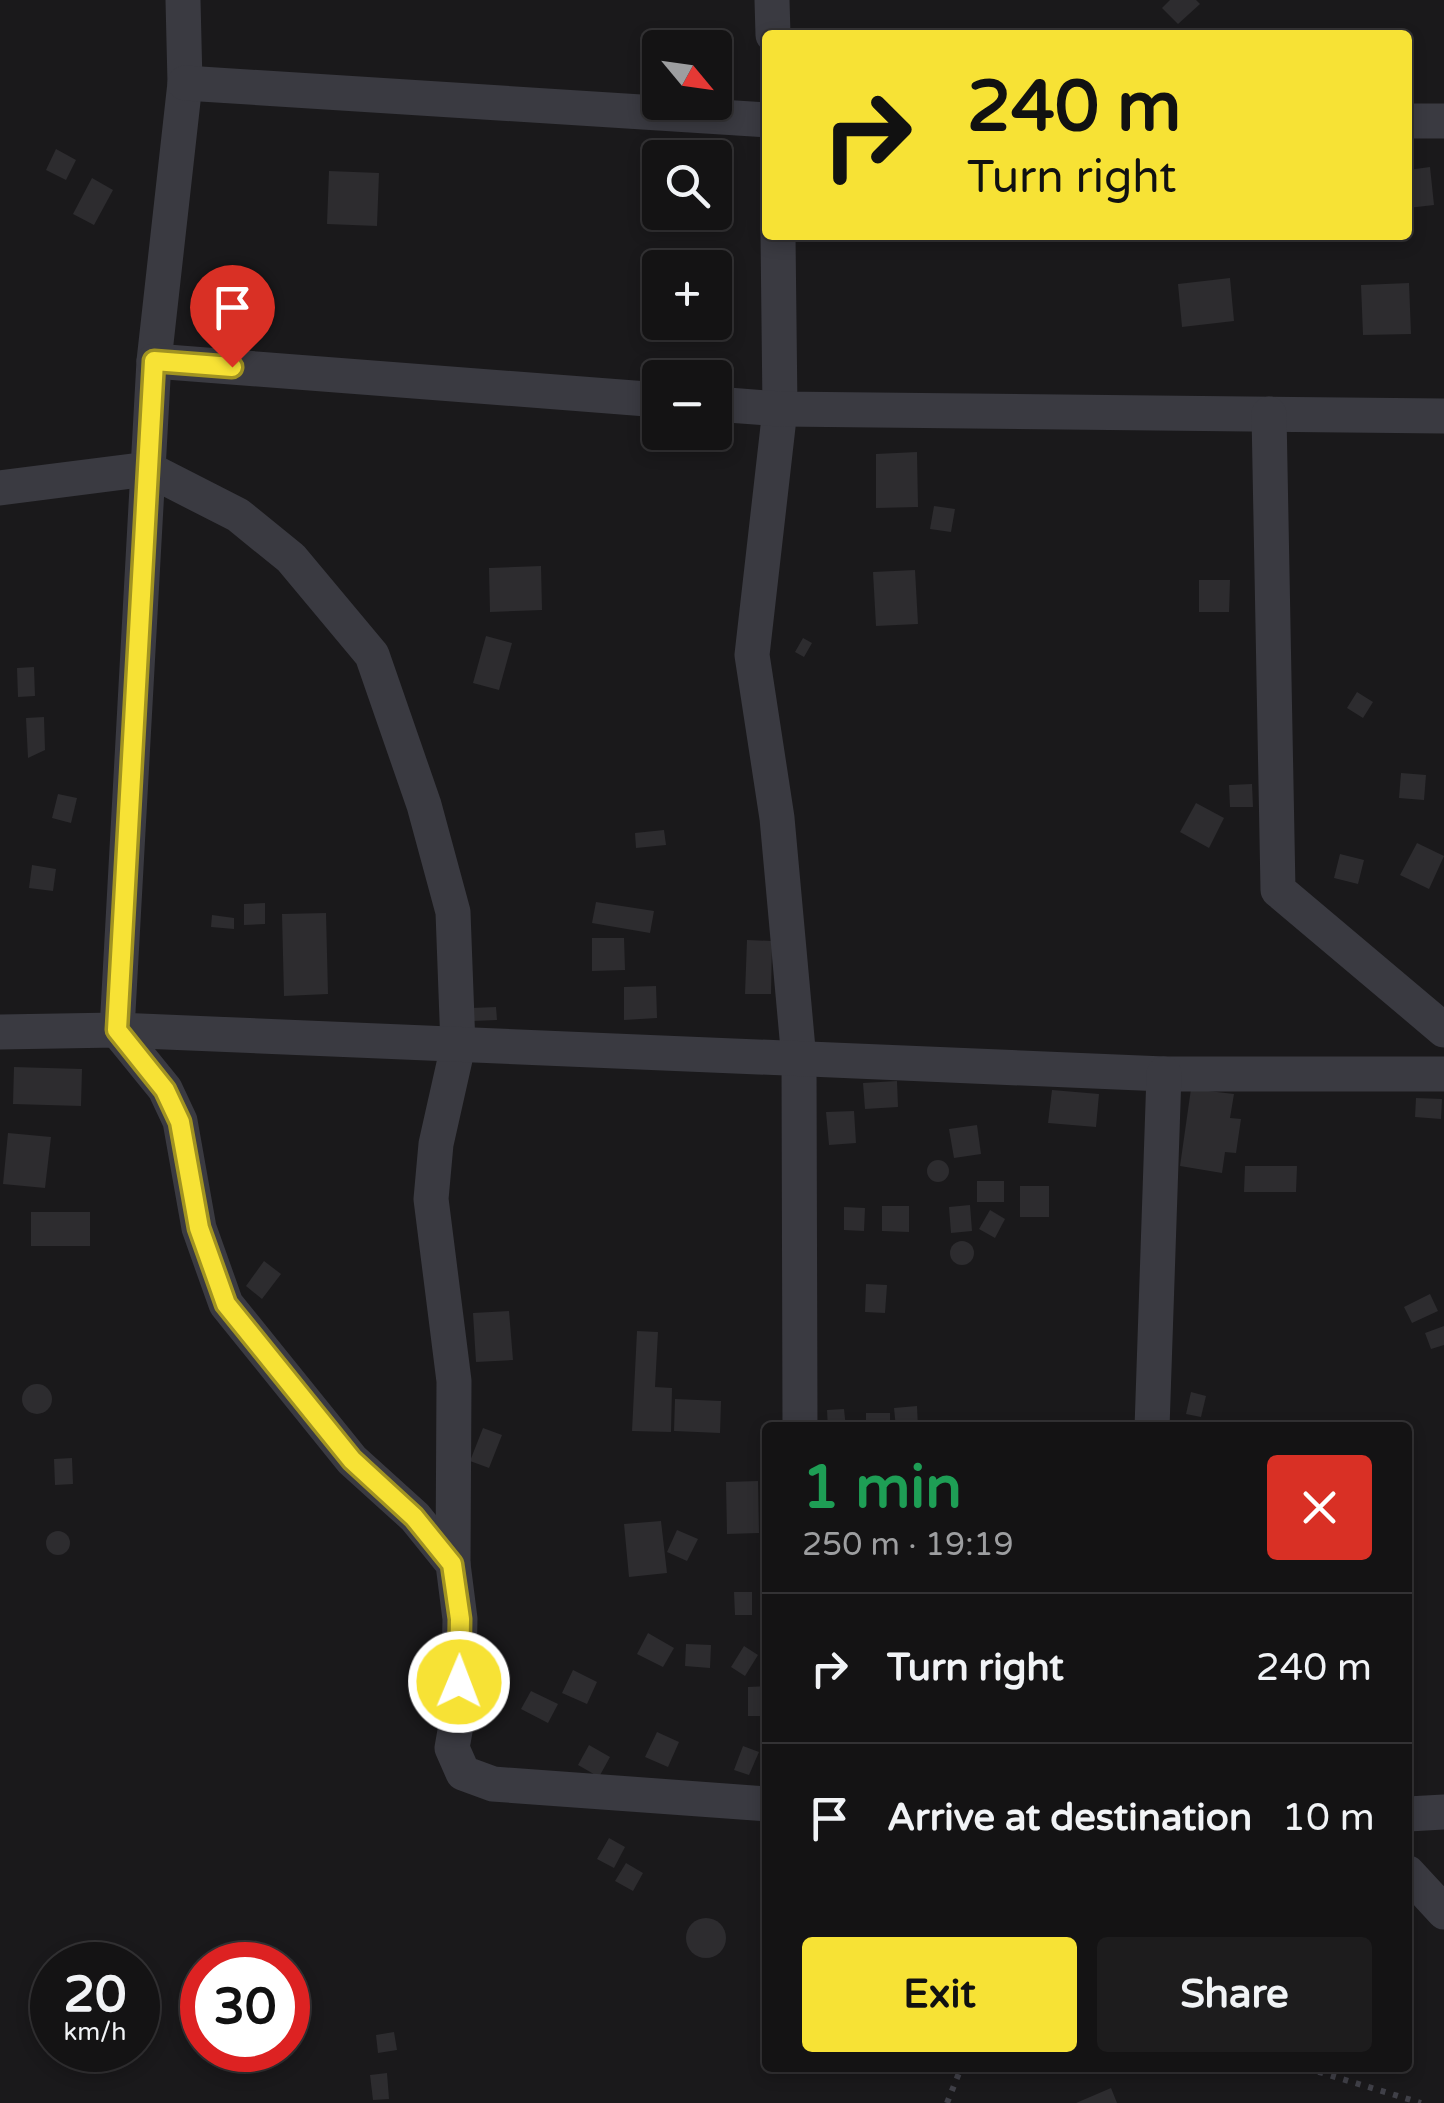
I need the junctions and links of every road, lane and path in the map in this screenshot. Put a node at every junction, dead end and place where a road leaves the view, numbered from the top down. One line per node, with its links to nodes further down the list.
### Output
1 (183, 0): 4 (street)
2 (772, 0): 3 (street)
3 (773, 30)
4 (185, 83): 5 (street); 9 (street)
5 (762, 120)
6 (1412, 120): 7 (street)
7 (1444, 120)
8 (778, 240): 12 (street)
9 (154, 361): 10 (street); 15 (street)
10 (642, 399)
11 (732, 405): 12 (street)
12 (780, 409): 13 (street); 21 (street)
13 (1269, 414): 14 (street); 18 (street)
14 (1444, 416)
15 (148, 470): 16 (street); 17 (street); 20 (street)
16 (0, 488)
17 (117, 1030): 19 (street); 20 (street); 26 (street)
18 (1444, 1030)
19 (0, 1032)
20 (458, 1046): 21 (street); 26 (street)
21 (800, 1060): 22 (street); 24 (street)
22 (1164, 1074): 23 (street); 25 (street)
23 (1444, 1074)
24 (800, 1422)
25 (1152, 1422)
26 (452, 1564): 27 (street)
27 (762, 1804)
28 (1444, 1812): 29 (street)
29 (1412, 1814)
30 (1412, 1877): 31 (street)
31 (1444, 1912)
32 (959, 2072): 34 (path)
33 (1319, 2072): 35 (path)
34 (947, 2103)
35 (1421, 2103)

